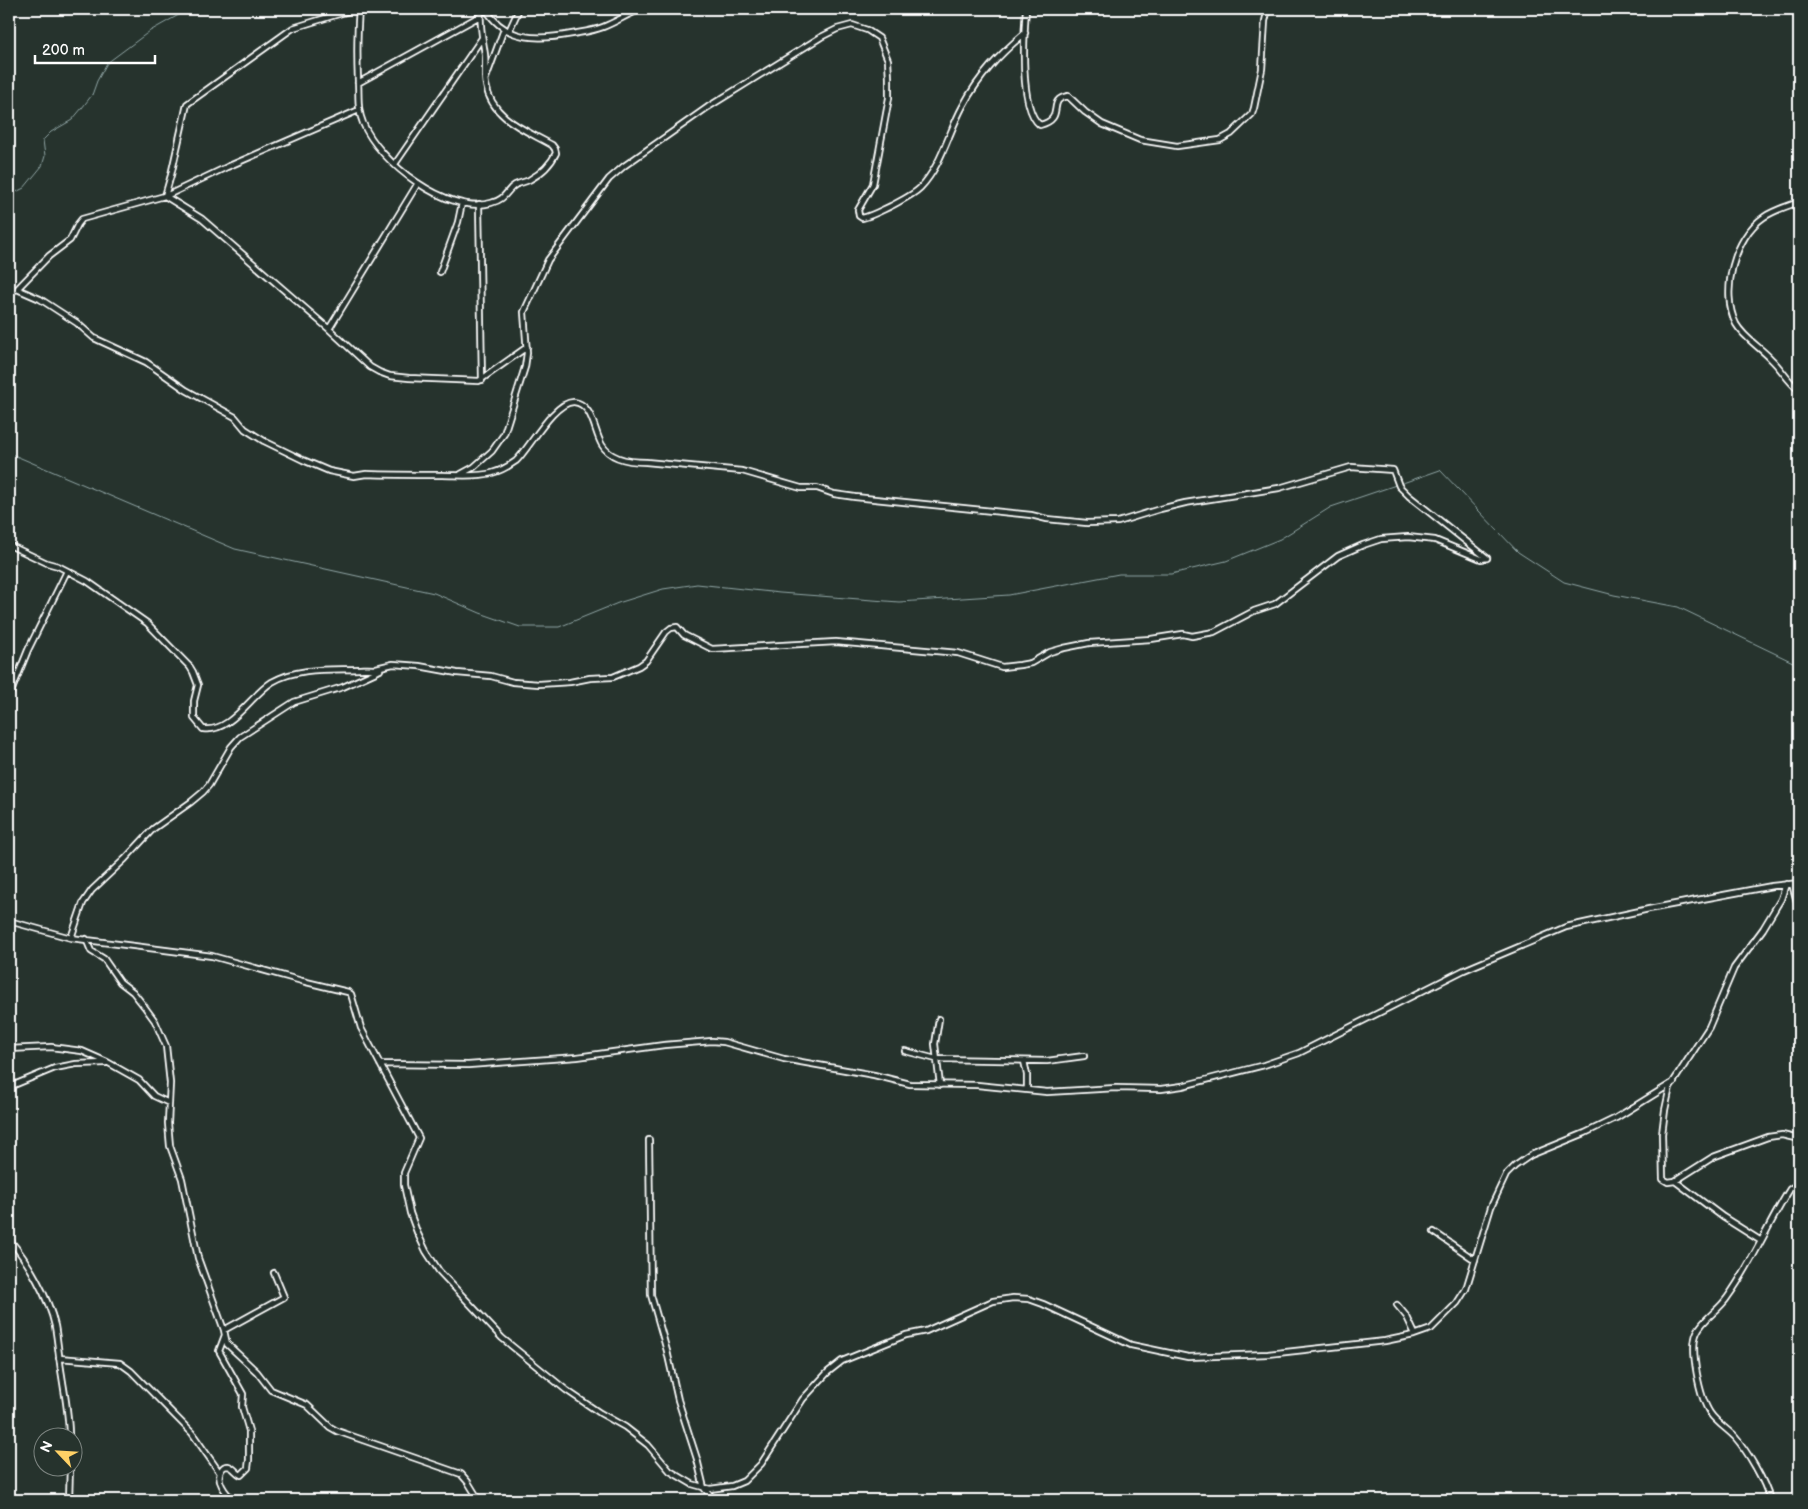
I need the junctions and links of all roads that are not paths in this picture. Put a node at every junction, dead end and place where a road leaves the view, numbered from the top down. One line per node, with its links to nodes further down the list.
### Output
1 (355, 9): 18 (street)
2 (359, 9): 14 (street)
3 (481, 9): 9 (street)
4 (486, 9): 10 (street)
5 (519, 9): 10 (street)
6 (641, 9): 10 (street)
7 (1026, 9): 11 (street)
8 (1268, 9): 11 (street)
9 (480, 16): 12 (street); 14 (street)
10 (507, 30): 13 (street)
11 (1024, 33): 26 (street)
12 (482, 38): 13 (street); 16 (street)
13 (485, 82): 21 (street)
14 (358, 83): 15 (street)
15 (359, 110): 16 (street); 18 (street)
16 (395, 164): 17 (street)
17 (418, 182): 20 (street); 25 (street)
18 (165, 196): 23 (street); 25 (street)
19 (1799, 202): 28 (street)
20 (462, 203): 21 (street); 22 (street)
21 (479, 204): 27 (street)
22 (440, 272)
23 (17, 289): 24 (street); 29 (street)
24 (9, 292)
25 (329, 329): 27 (street)
26 (528, 347): 27 (street); 29 (street)
27 (482, 380)
28 (1799, 390)
29 (457, 475): 32 (street)
30 (9, 545): 31 (street)
31 (66, 571): 32 (street); 33 (street)
32 (380, 670): 38 (street)
33 (9, 698)
34 (1799, 883): 35 (street)
35 (1789, 884): 36 (street); 48 (street); 51 (street)
36 (1799, 909)
37 (9, 922): 38 (street)
38 (71, 938): 39 (street)
39 (86, 939): 47 (street); 52 (street)
40 (938, 1019): 44 (street)
41 (9, 1049): 46 (street)
42 (905, 1051): 44 (street)
43 (1084, 1056): 45 (street)
44 (936, 1059): 45 (street); 49 (street)
45 (1024, 1061): 51 (street)
46 (107, 1062): 50 (street); 52 (street)
47 (380, 1064): 49 (street); 69 (street)
48 (1674, 1082): 55 (street); 60 (street)
49 (940, 1085): 51 (street)
50 (9, 1087)
51 (1026, 1089)
52 (169, 1103): 63 (street)
53 (1799, 1139): 55 (street)
54 (649, 1140): 69 (street)
55 (1675, 1181): 59 (street)
56 (1799, 1183): 59 (street)
57 (1434, 1232): 60 (street)
58 (9, 1239): 65 (street)
59 (1761, 1241): 74 (street)
60 (1475, 1260): 64 (street)
61 (274, 1273): 63 (street)
62 (1397, 1305): 64 (street)
63 (225, 1333): 67 (street); 72 (street)
64 (1415, 1334): 69 (street)
65 (59, 1358): 66 (street); 67 (street)
66 (69, 1426)
67 (220, 1473): 71 (street)
68 (70, 1476): 70 (street)
69 (704, 1488): 73 (street)
70 (69, 1500)
71 (234, 1500)
72 (479, 1500)
73 (714, 1500)
74 (1770, 1500)

